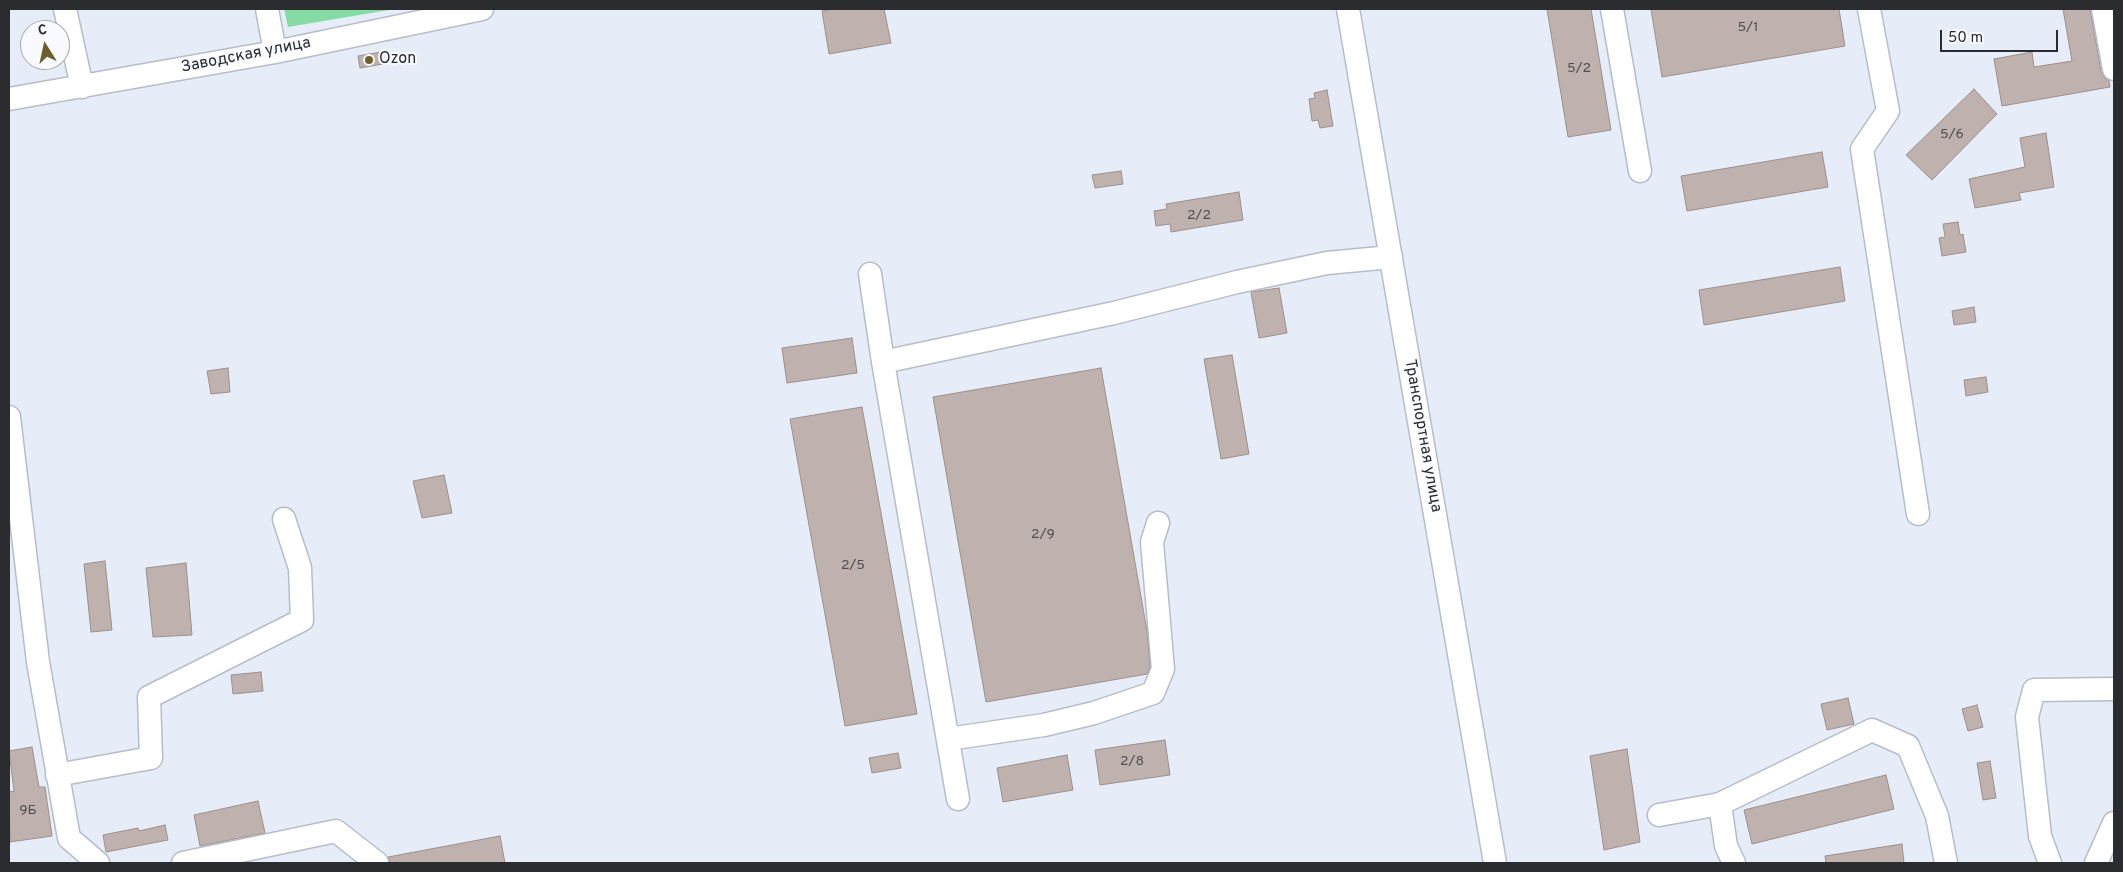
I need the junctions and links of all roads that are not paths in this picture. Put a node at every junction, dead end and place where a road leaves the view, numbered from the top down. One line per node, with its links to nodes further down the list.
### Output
1 (65, 9): 10 (street)
2 (267, 9): 8 (street)
3 (482, 9): 8 (street, Заводская улица)
4 (1348, 9): 13 (street, Транспортная улица)
5 (1612, 9): 12 (street)
6 (1869, 9): 17 (street)
7 (2103, 9): 9 (street)
8 (275, 52): 10 (street, Заводская улица)
9 (2114, 69)
10 (82, 86): 11 (street, Заводская улица)
11 (9, 98)
12 (1640, 171)
13 (1391, 257): 15 (street); 30 (street, Транспортная улица)
14 (870, 274): 15 (street)
15 (883, 362): 21 (street)
16 (9, 417): 22 (street)
17 (1918, 514)
18 (284, 519): 22 (street)
19 (1158, 523): 21 (street)
20 (2114, 690): 33 (street)
21 (948, 739): 23 (street)
22 (57, 775): 27 (street)
23 (958, 799)
24 (1720, 804): 25 (street); 31 (street); 32 (street)
25 (1659, 814)
26 (2114, 823): 34 (street)
27 (98, 863)
28 (183, 863): 29 (street)
29 (377, 863)
30 (1495, 863)
31 (1734, 863)
32 (1946, 863)
33 (2050, 863)
34 (2096, 863)

